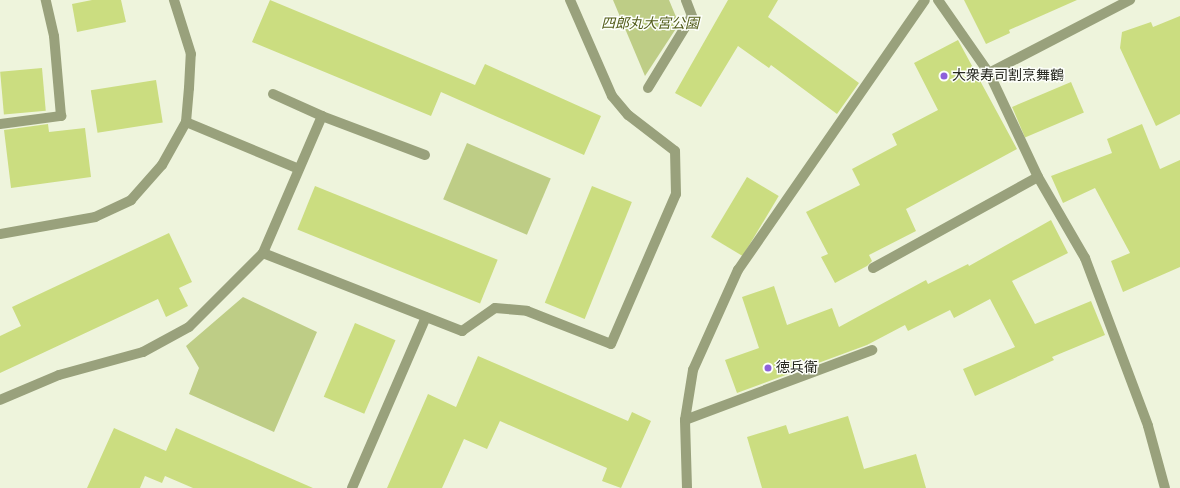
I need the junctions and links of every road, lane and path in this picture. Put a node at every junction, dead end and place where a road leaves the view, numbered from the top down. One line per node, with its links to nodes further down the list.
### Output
1 (46, 0): 13 (street)
2 (174, 0): 12 (street)
3 (570, 0): 20 (street)
4 (686, 0): 9 (street)
5 (925, 0): 23 (street)
6 (938, 0): 8 (street)
7 (1130, 0): 8 (street)
8 (989, 73): 16 (street)
9 (648, 88)
10 (273, 94): 11 (street)
11 (322, 116): 14 (street); 15 (street)
12 (186, 122): 15 (street); 17 (street)
13 (0, 124)
14 (425, 155)
15 (299, 169): 18 (street)
16 (1038, 177): 19 (street); 26 (street)
17 (0, 234)
18 (263, 253): 20 (street); 22 (street)
19 (873, 268)
20 (426, 317): 24 (street)
21 (872, 350): 23 (street)
22 (0, 400)
23 (685, 420): 25 (street)
24 (352, 488)
25 (687, 488)
26 (1164, 488)

